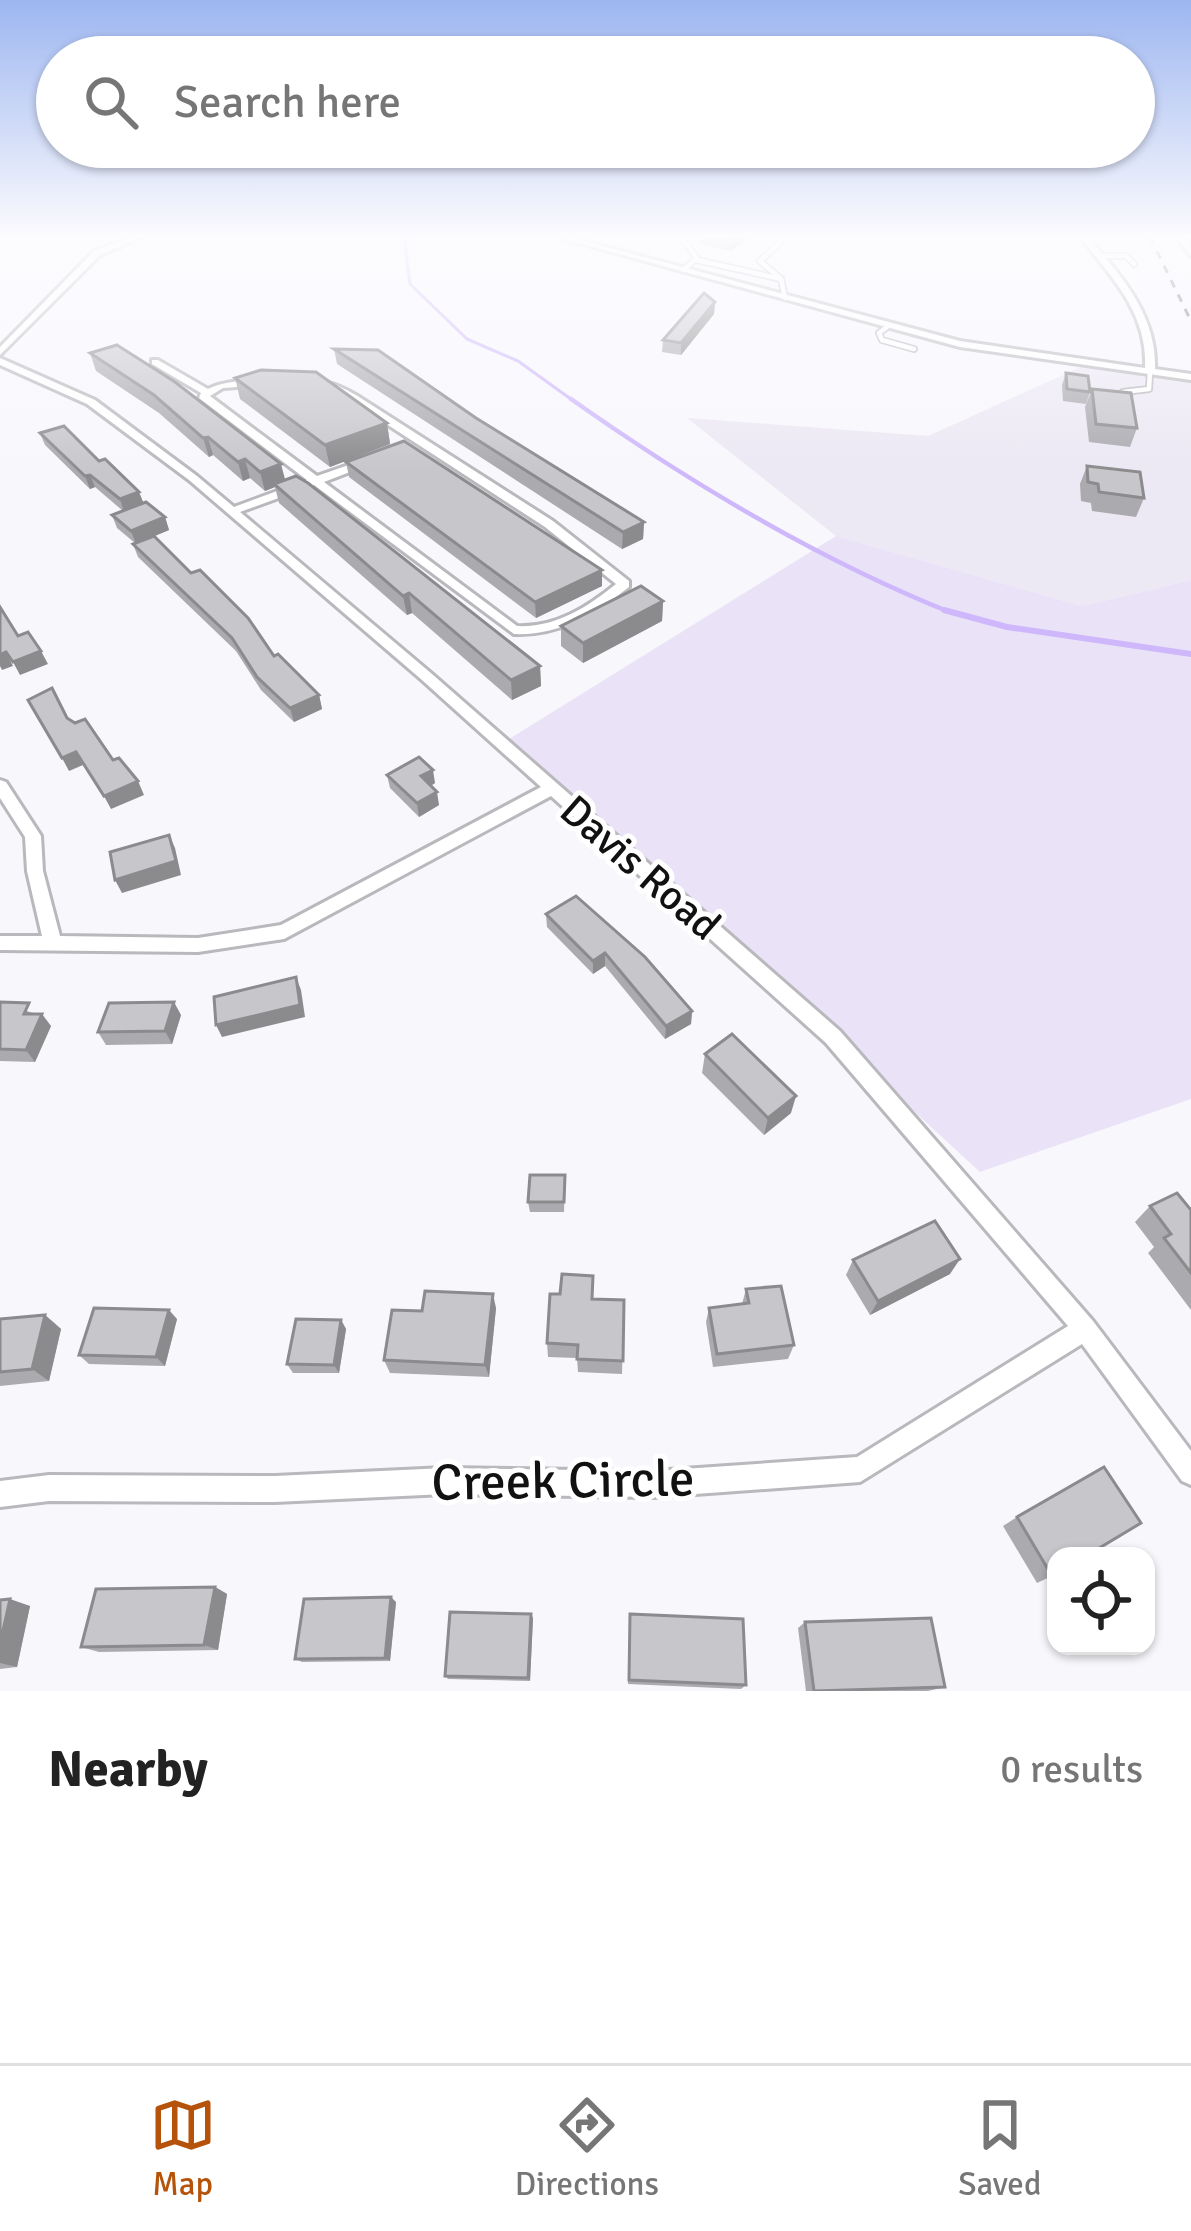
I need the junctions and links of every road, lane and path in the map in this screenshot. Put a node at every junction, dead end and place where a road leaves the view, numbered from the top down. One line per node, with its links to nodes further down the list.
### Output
1 (37, 316): 6 (street)
2 (848, 316): 4 (street)
3 (1139, 316): 8 (street)
4 (887, 327): 5 (lane); 8 (street)
5 (914, 349)
6 (0, 356): 16 (street, Davis Road)
7 (155, 362): 10 (street)
8 (1150, 372): 9 (street); 11 (lane)
9 (1191, 377)
10 (205, 391): 12 (street); 15 (street)
11 (1123, 392)
12 (421, 442): 13 (street); 15 (street)
13 (400, 449)
14 (380, 457): 15 (street)
15 (317, 481): 16 (street)
16 (233, 512): 18 (street, Davis Road)
17 (0, 786): 20 (street)
18 (550, 789): 20 (street); 21 (street, Davis Road)
19 (0, 943): 20 (street)
20 (53, 944)
21 (1085, 1329): 22 (street, Davis Road); 23 (street, Creek Circle)
22 (1191, 1472)
23 (0, 1494)

